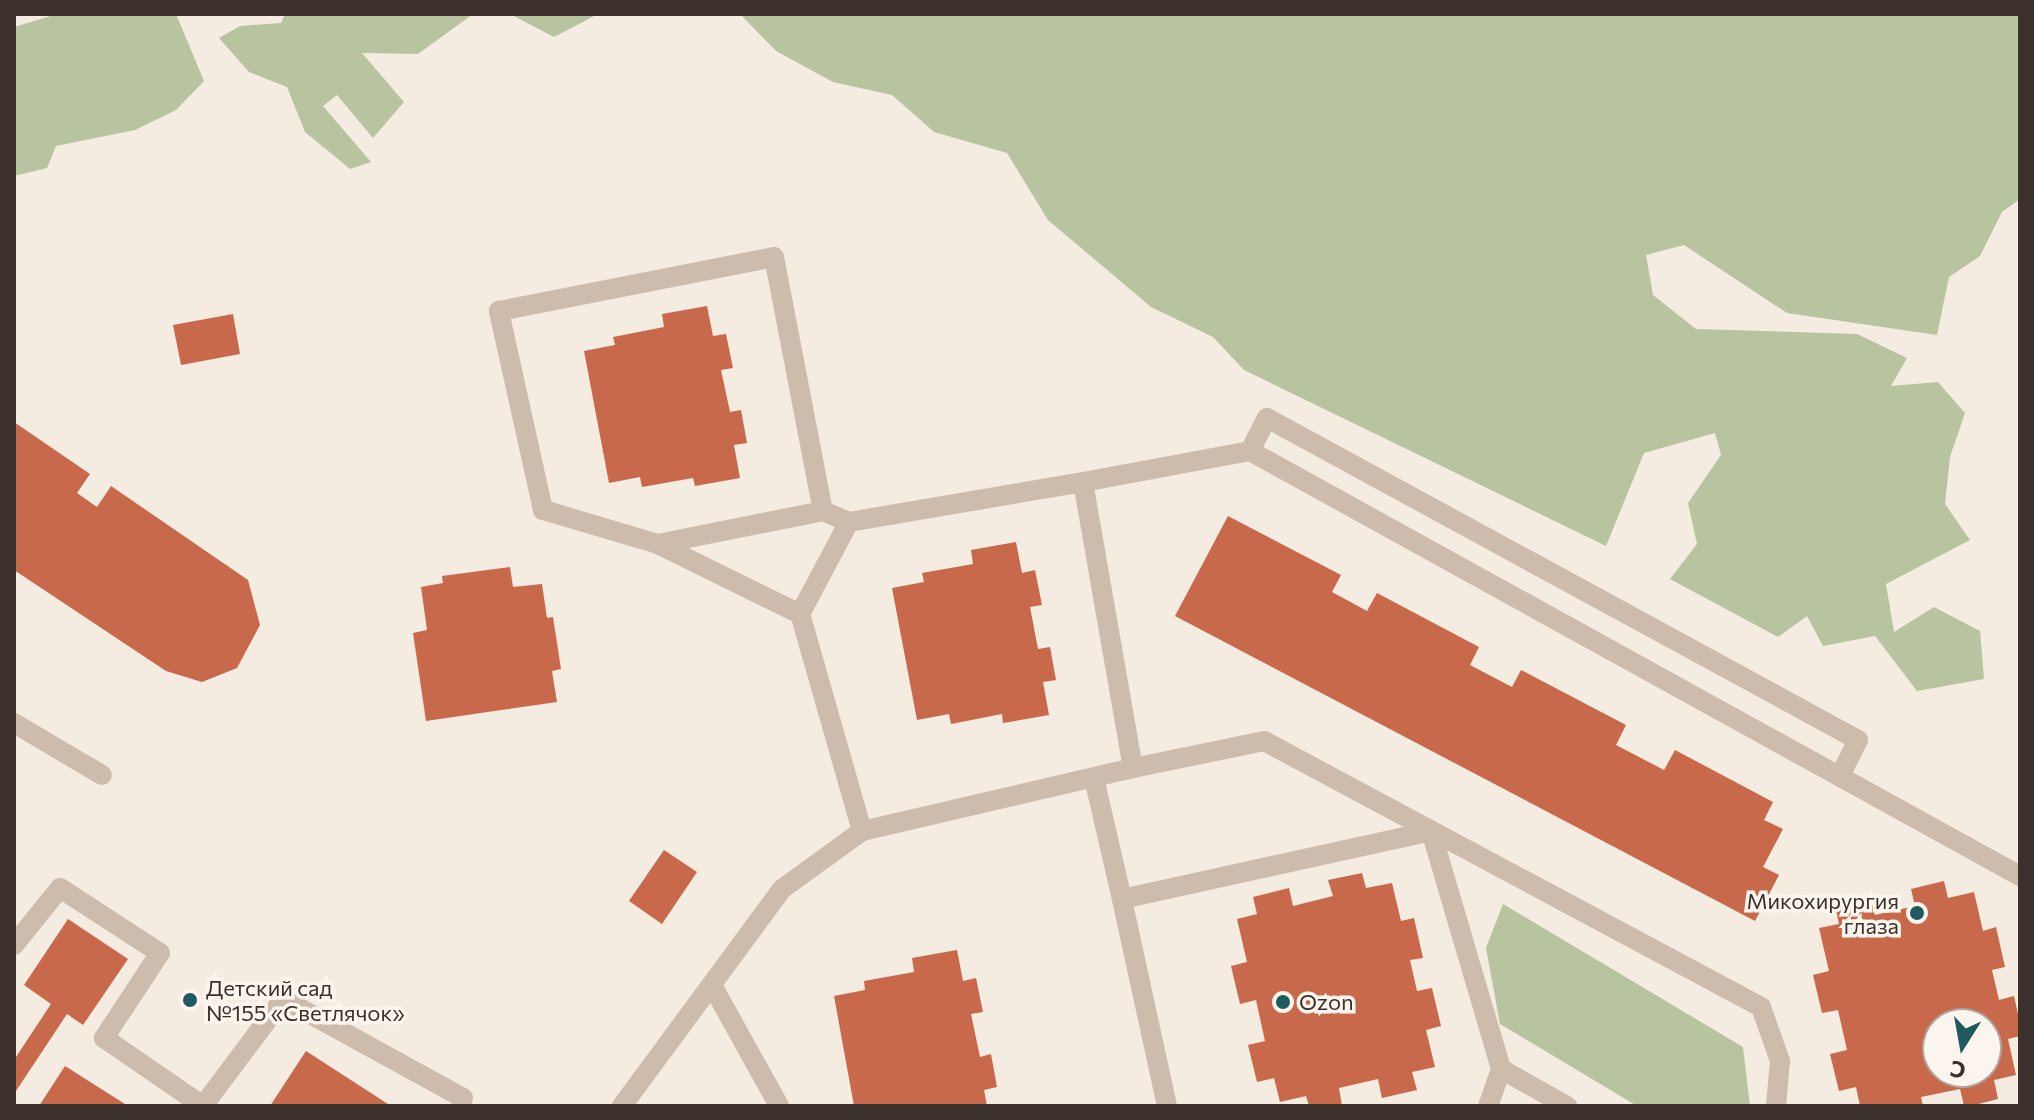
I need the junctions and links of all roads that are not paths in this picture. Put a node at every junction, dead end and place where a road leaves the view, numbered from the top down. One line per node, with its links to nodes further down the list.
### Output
1 (1250, 451): 2 (lane); 10 (lane); 10 (lane)
2 (1083, 482): 4 (lane); 8 (lane)
3 (823, 511): 4 (lane); 5 (lane); 5 (lane)
4 (849, 522): 6 (lane)
5 (658, 544): 6 (lane)
6 (800, 614): 12 (lane)
7 (14, 723): 9 (lane)
8 (1133, 768): 11 (lane); 13 (lane)
9 (102, 775)
10 (1840, 776): 14 (lane)
11 (1094, 778): 12 (lane); 15 (lane)
12 (862, 831): 17 (lane)
13 (1431, 831): 15 (lane); 18 (lane); 25 (lane)
14 (2020, 876)
15 (1122, 899): 22 (lane)
16 (14, 945): 19 (lane)
17 (712, 985): 20 (lane); 21 (lane)
18 (1501, 1069): 23 (lane); 24 (lane)
19 (461, 1106)
20 (622, 1106)
21 (779, 1106)
22 (1167, 1106)
23 (1488, 1106)
24 (1567, 1106)
25 (1776, 1106)

